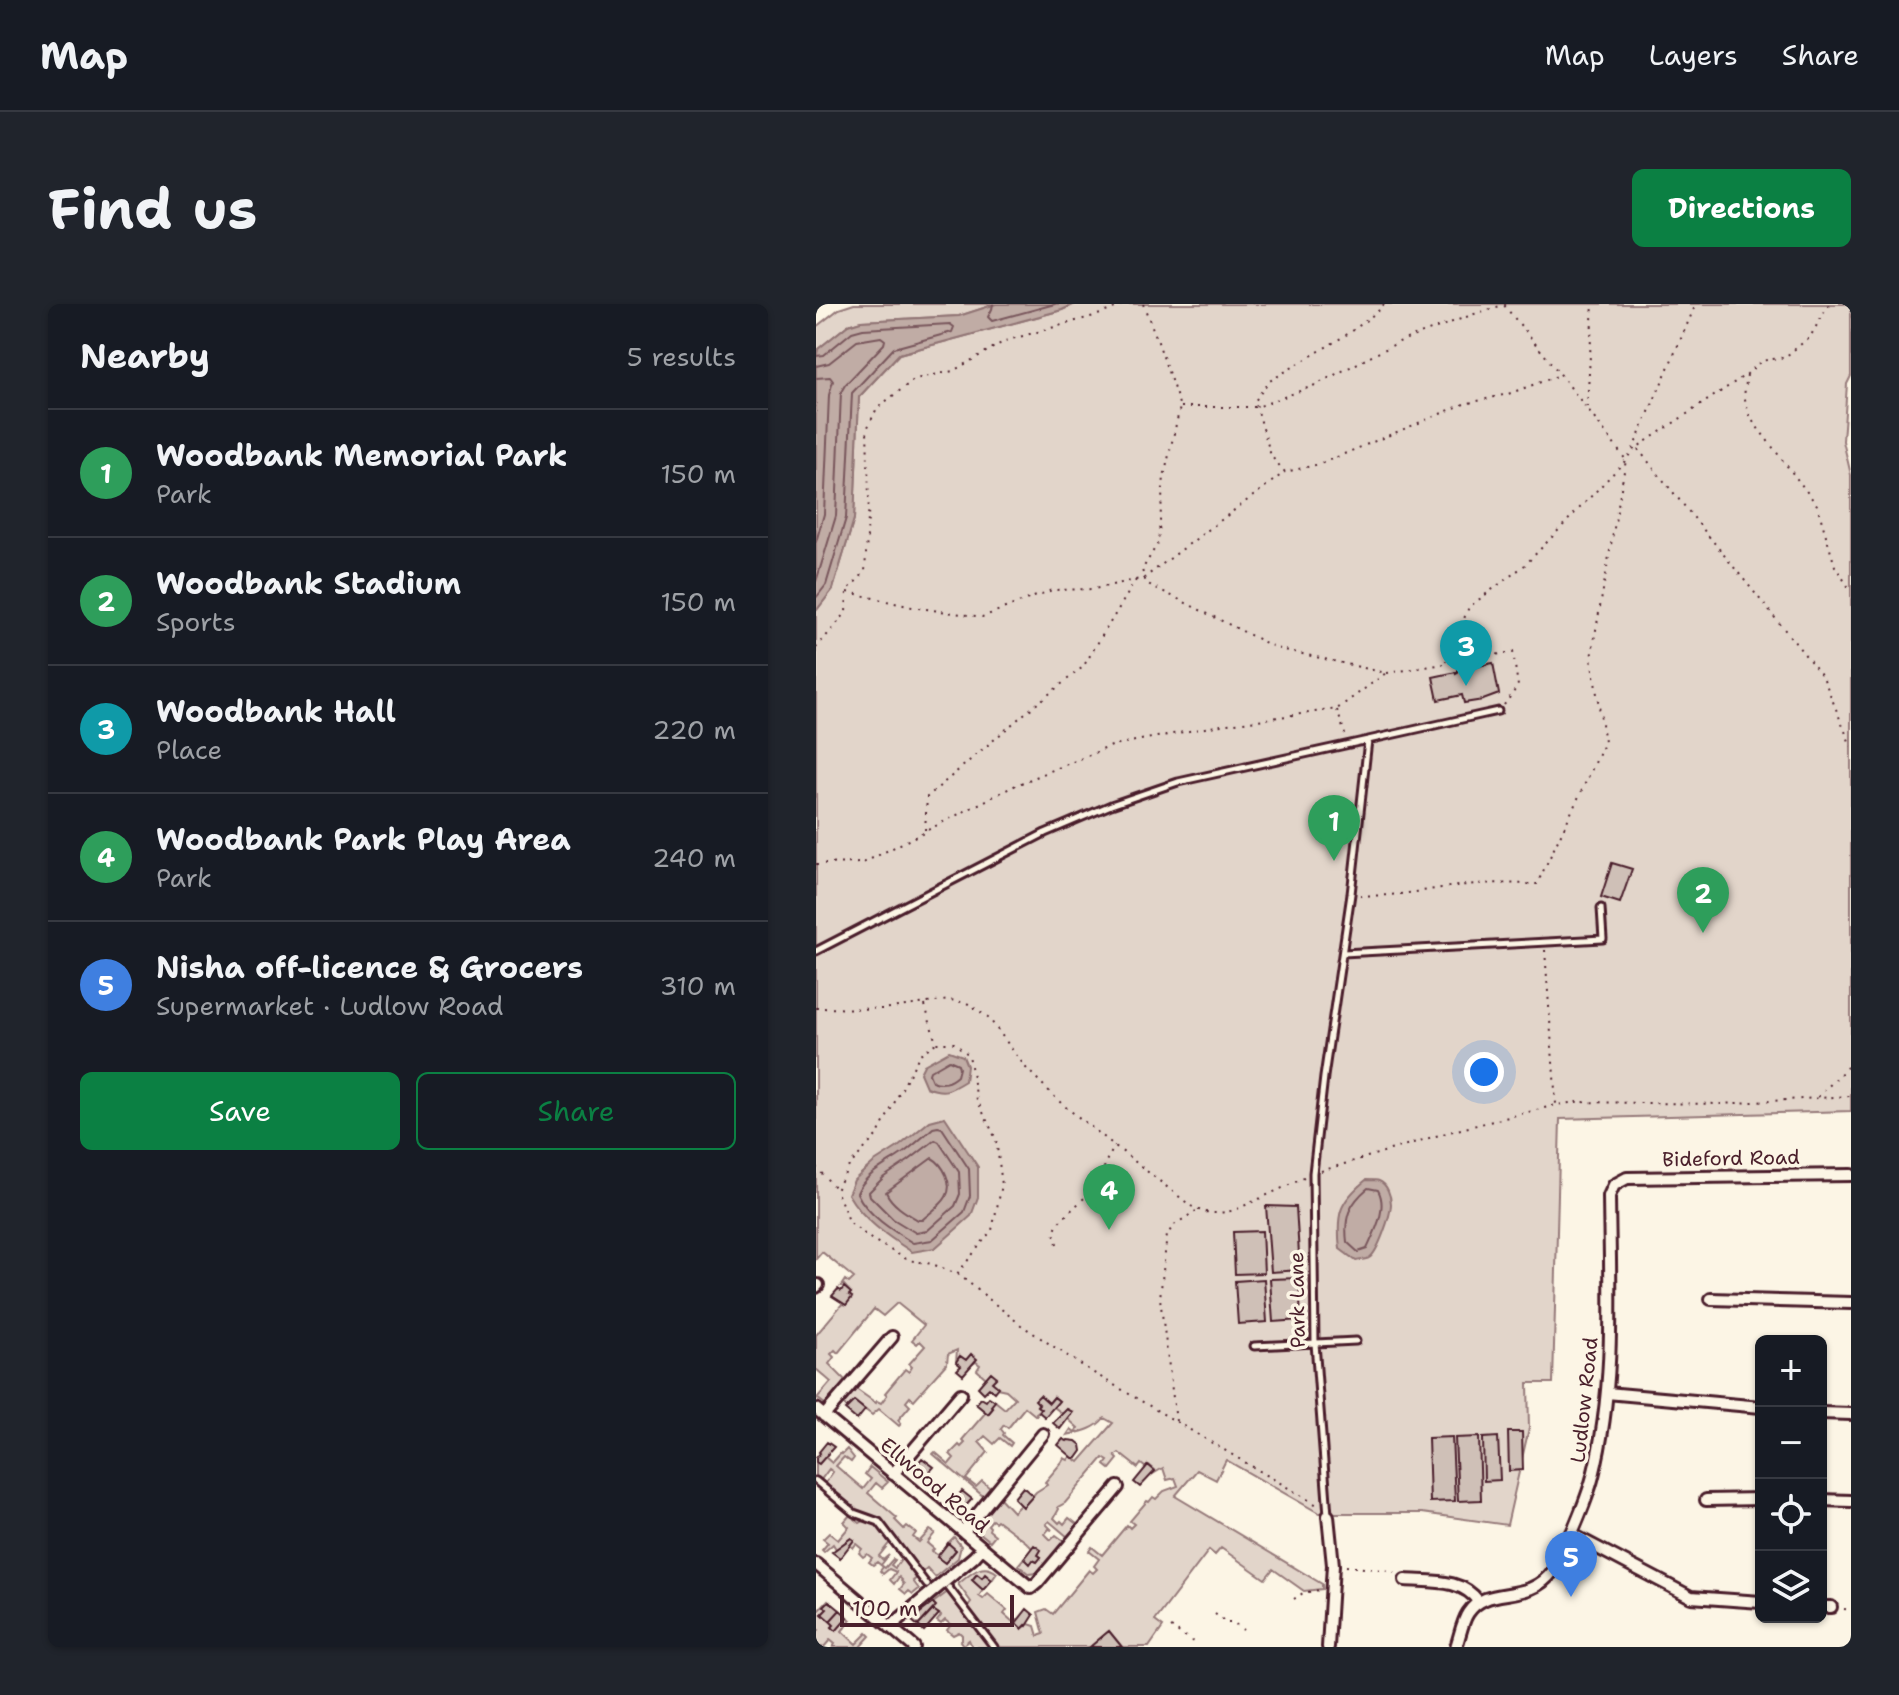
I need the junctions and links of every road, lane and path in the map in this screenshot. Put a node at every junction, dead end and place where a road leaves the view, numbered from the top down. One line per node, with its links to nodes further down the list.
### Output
1 (1124, 304): 19 (path)
2 (1143, 304): 10 (path)
3 (1384, 304): 11 (path)
4 (1505, 304): 9 (path); 11 (path)
5 (1593, 304): 12 (path)
6 (1696, 304): 14 (path)
7 (1829, 304): 8 (path)
8 (1747, 374): 14 (path); 20 (path)
9 (1561, 375): 12 (path); 16 (path)
10 (1180, 407): 11 (path); 17 (path)
11 (1257, 407): 16 (path)
12 (1587, 408): 15 (path)
13 (1638, 449): 26 (path)
14 (1632, 451): 15 (path)
15 (1626, 460): 22 (path); 33 (path)
16 (1285, 472): 17 (path)
17 (1144, 578): 18 (path); 23 (path)
18 (1136, 579): 19 (path); 31 (path)
19 (847, 591): 21 (path)
20 (1851, 591)
21 (816, 648)
22 (1445, 663): 23 (path); 25 (path)
23 (1386, 673): 24 (path)
24 (1337, 709): 29 (path); 31 (path)
25 (1498, 711): 28 (lane)
26 (1845, 730): 27 (path); 30 (path)
27 (1851, 732)
28 (1368, 740): 29 (lane); 33 (lane, Park Lane)
29 (1349, 745): 36 (lane)
30 (1851, 746)
31 (925, 831): 32 (path)
32 (816, 864)
33 (1351, 894): 37 (lane, Park Lane)
34 (1601, 908): 35 (lane)
35 (1545, 942): 37 (lane); 44 (path)
36 (816, 951)
37 (1343, 953): 47 (lane, Park Lane)
38 (924, 1003): 39 (path); 40 (path); 45 (path)
39 (816, 1008)
40 (936, 1043): 50 (path); 53 (path)
41 (1851, 1063): 43 (path)
42 (1851, 1096): 43 (path)
43 (1816, 1099): 44 (path)
44 (1556, 1105): 47 (path)
45 (1116, 1145): 51 (path); 52 (path)
46 (816, 1167): 50 (path)
47 (1313, 1173): 51 (path); 58 (lane, Park Lane)
48 (1851, 1175): 49 (street, Bideford Road)
49 (1614, 1185): 60 (street, Ludlow Road)
50 (836, 1190): 53 (path)
51 (1197, 1210): 66 (path)
52 (1057, 1244)
53 (957, 1274): 66 (path)
54 (1711, 1299): 55 (street)
55 (1851, 1303)
56 (892, 1337): 63 (street)
57 (1356, 1341): 58 (lane)
58 (1315, 1343): 59 (lane); 75 (lane, Park Lane)
59 (1254, 1346)
60 (1607, 1393): 62 (street); 77 (street, Ludlow Road)
61 (961, 1394): 68 (street)
62 (1755, 1406)
63 (820, 1412): 68 (street, Ellwood Road)
64 (1827, 1413): 65 (street)
65 (1851, 1414)
66 (1176, 1422): 75 (path)
67 (1043, 1434): 76 (street)
68 (893, 1474): 76 (street, Ellwood Road)
69 (816, 1481): 82 (lane)
70 (1118, 1487): 78 (street, Ellwood Road)
71 (1755, 1499): 72 (street)
72 (1706, 1500)
73 (1827, 1500): 74 (street)
74 (1851, 1501)
75 (1328, 1514): 80 (street, Park Lane)
76 (964, 1531): 78 (street, Ellwood Road)
77 (1571, 1534): 86 (street, Ludlow Road); 87 (street)
78 (982, 1548): 89 (street)
79 (816, 1564): 89 (street)
80 (1333, 1565): 81 (path); 84 (street, Park Lane)
81 (1405, 1580): 86 (street)
82 (927, 1585)
83 (949, 1588): 94 (lane)
84 (1332, 1588): 85 (path); 95 (street, Park Lane)
85 (1294, 1599)
86 (1479, 1602): 96 (street)
87 (1755, 1602)
88 (1215, 1614): 91 (path)
89 (890, 1627): 93 (street)
90 (1171, 1627): 92 (path)
91 (1243, 1630)
92 (1193, 1642)
93 (914, 1647)
94 (994, 1647)
95 (1328, 1647)
96 (1456, 1647)

